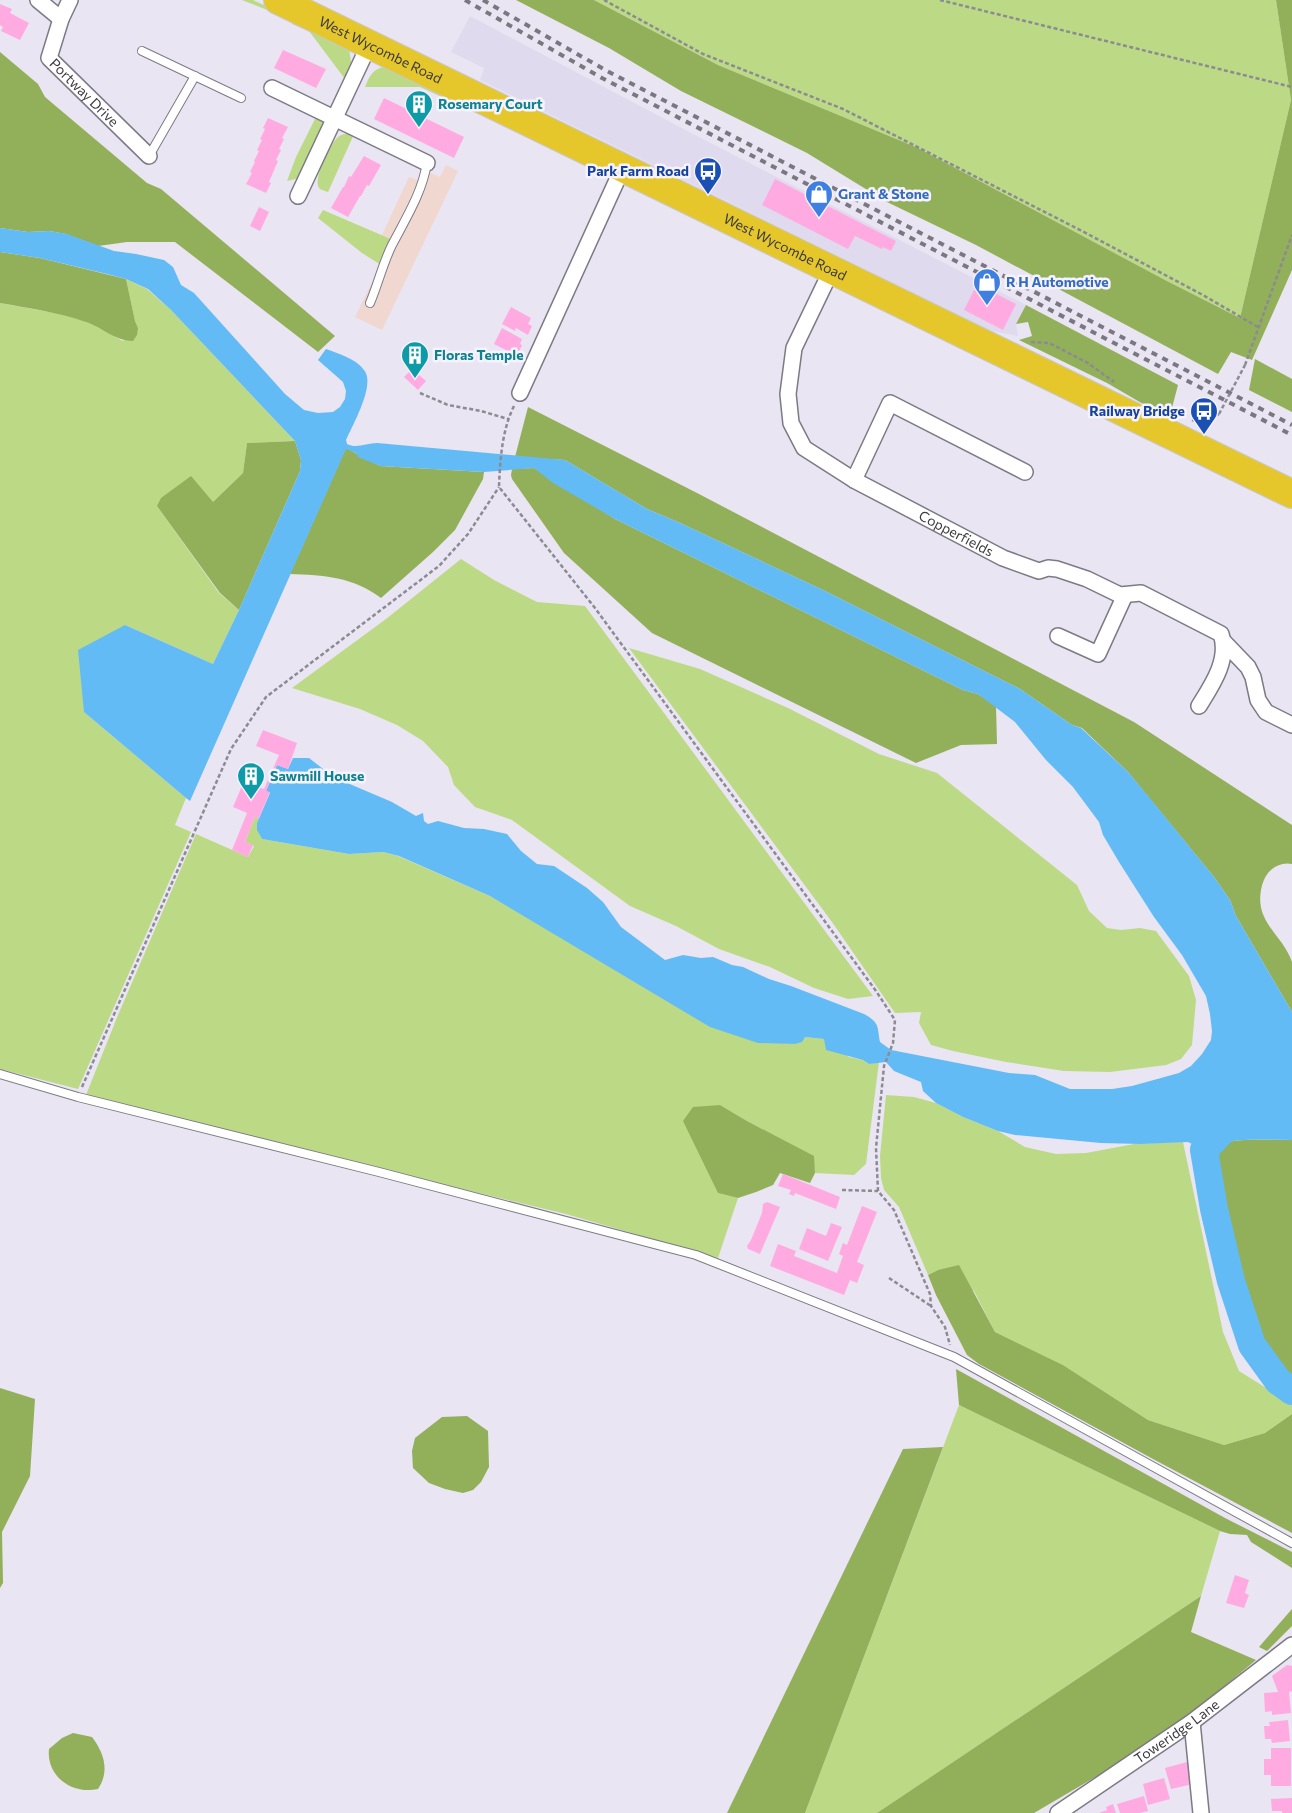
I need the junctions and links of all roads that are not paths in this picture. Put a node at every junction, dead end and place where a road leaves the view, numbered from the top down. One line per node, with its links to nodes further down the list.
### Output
1 (38, 0): 4 (street)
2 (70, 0): 4 (street, Portway Drive)
3 (278, 0): 5 (highway, West Wycombe Road)
4 (61, 19): 11 (street, Portway Drive)
5 (369, 45): 10 (street); 13 (highway, West Wycombe Road)
6 (142, 51): 7 (lane)
7 (194, 76): 9 (lane); 11 (lane)
8 (272, 88): 10 (street)
9 (241, 98)
10 (334, 119): 12 (street); 14 (street)
11 (149, 156)
12 (427, 163): 16 (lane)
13 (623, 167): 15 (highway, West Wycombe Road); 17 (street)
14 (298, 196)
15 (832, 269): 19 (street, Copperfields); 20 (highway, West Wycombe Road)
16 (370, 303)
17 (520, 393)
18 (1025, 472): 19 (street)
19 (854, 480): 21 (street, Copperfields)
20 (1292, 494)
21 (1125, 595): 22 (street); 23 (street, Copperfields)
22 (1058, 636)
23 (1224, 642): 24 (street); 25 (street, Copperfields)
24 (1199, 706)
25 (1292, 725)
26 (0, 1074): 27 (lane)
27 (1292, 1543)
28 (1292, 1645): 29 (street, Toweridge Lane)
29 (1192, 1722): 30 (street, Toweridge Lane); 31 (street)
30 (1058, 1813)
31 (1201, 1813)

